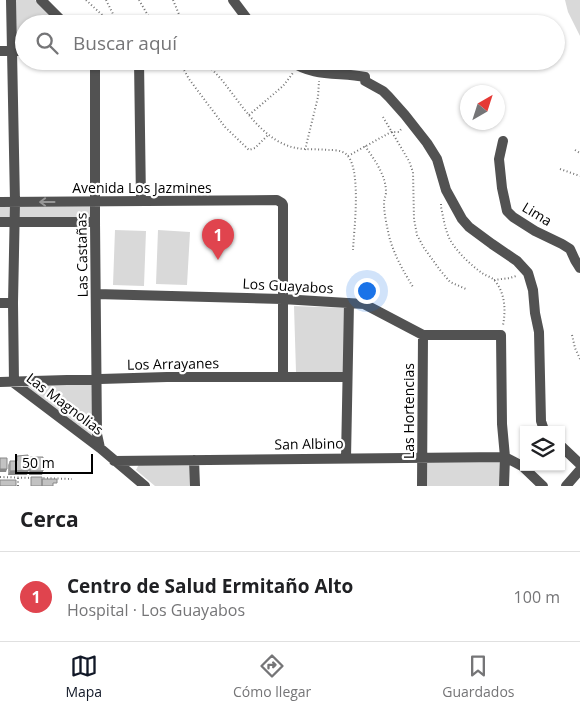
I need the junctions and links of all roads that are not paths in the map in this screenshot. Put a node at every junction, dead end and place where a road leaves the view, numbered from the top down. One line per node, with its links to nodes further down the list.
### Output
1 (10, 0): 7 (street, Las Magnolias)
2 (41, 0): 4 (street)
3 (233, 0): 5 (street)
4 (56, 15)
5 (244, 15)
6 (0, 51): 7 (street)
7 (12, 51): 13 (street, Las Magnolias)
8 (95, 70): 14 (street, Las Castañas)
9 (140, 70): 15 (street)
10 (311, 70): 31 (street)
11 (503, 141): 19 (street, Lima)
12 (0, 202): 13 (street, Avenida Los Jazmines)
13 (14, 202): 14 (street, Avenida Los Jazmines, one-way to 13); 17 (street, Las Magnolias)
14 (95, 202): 15 (street, Avenida Los Jazmines); 18 (street, Las Castañas)
15 (140, 202): 21 (street, Avenida Los Jazmines)
16 (0, 222): 17 (street)
17 (14, 222): 18 (street); 23 (street, Las Magnolias)
18 (95, 222): 20 (street, Las Castañas)
19 (580, 268)
20 (96, 294): 21 (street, Los Guayabos); 28 (street, Las Castañas)
21 (282, 299): 24 (street, Los Guayabos); 26 (street)
22 (0, 303): 23 (street)
23 (13, 303): 30 (street, Las Magnolias)
24 (349, 303): 25 (street, Los Guayabos); 27 (street)
25 (423, 335): 34 (street, Las Hortencias); 35 (street, Los Guayabos)
26 (283, 376): 27 (street, Los Arrayanes); 28 (street, Los Arrayanes)
27 (347, 377): 36 (street)
28 (97, 380): 30 (street, Los Arrayanes); 32 (street, Las Castañas)
29 (0, 382): 30 (street, Los Arrayanes)
30 (14, 382): 32 (street, Las Magnolias)
31 (543, 426)
32 (100, 448): 38 (street, Las Magnolias)
33 (565, 450): 39 (street)
34 (422, 457): 35 (street, San Albino); 36 (street, San Albino); 43 (street, Las Hortencias)
35 (505, 457): 44 (street); 45 (street)
36 (346, 458): 37 (street, San Albino)
37 (194, 460): 38 (street, San Albino); 42 (street)
38 (114, 461): 41 (street, Las Magnolias)
39 (580, 464)
40 (580, 470): 46 (street)
41 (145, 486)
42 (195, 486)
43 (422, 486)
44 (504, 486)
45 (542, 486)
46 (566, 486)

